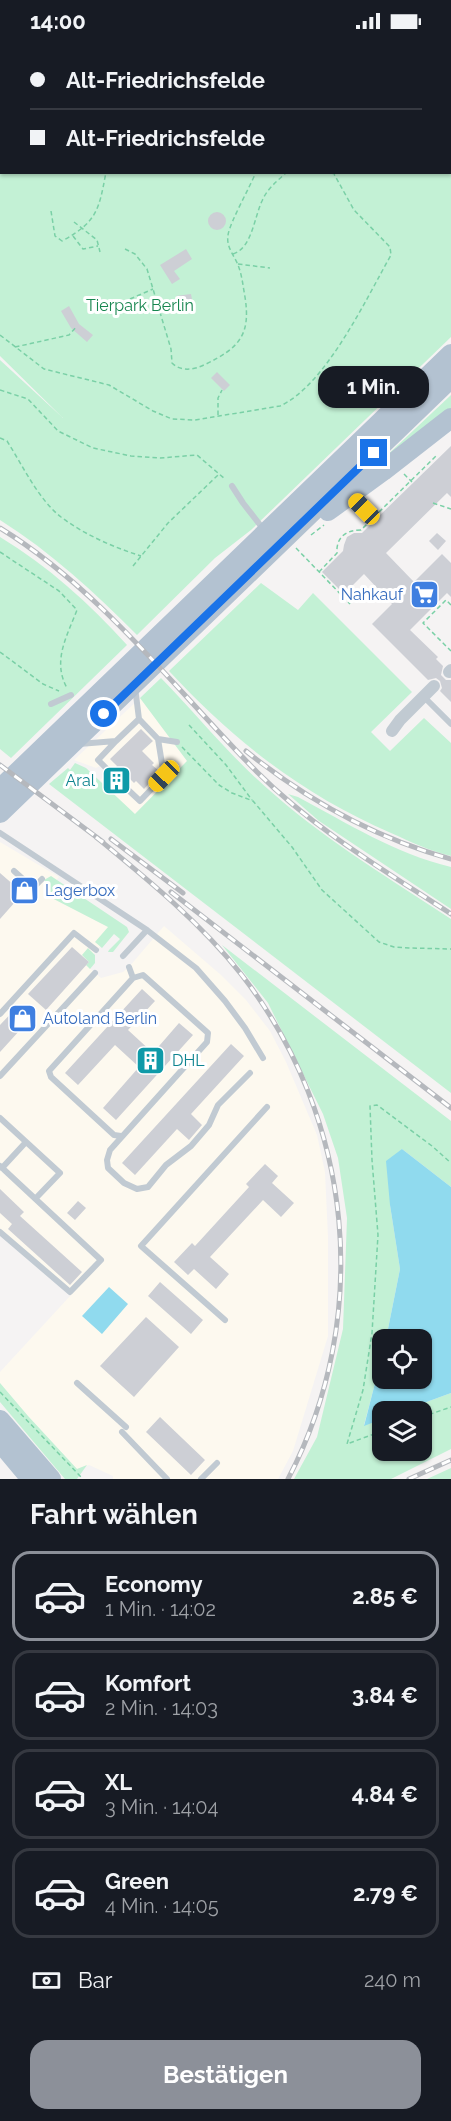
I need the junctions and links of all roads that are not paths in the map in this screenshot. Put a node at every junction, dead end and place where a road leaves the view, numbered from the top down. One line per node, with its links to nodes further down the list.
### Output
1 (451, 354): 7 (main road)
2 (451, 378): 8 (main road)
3 (451, 418): 5 (main road)
4 (232, 486): 7 (lane)
5 (351, 495): 6 (lane); 8 (main road)
6 (373, 518)
7 (266, 532): 12 (main road)
8 (294, 540): 9 (main road)
9 (135, 684): 14 (lane); 20 (main road)
10 (434, 686): 11 (street)
11 (423, 696): 15 (lane); 16 (street)
12 (77, 701): 13 (lane); 23 (main road)
13 (51, 704)
14 (139, 719): 17 (lane); 18 (lane)
15 (451, 724)
16 (392, 731)
17 (158, 739): 19 (lane); 22 (lane)
18 (116, 741): 20 (lane); 21 (lane)
19 (177, 742)
20 (72, 744): 24 (main road)
21 (110, 772)
22 (124, 786)
23 (0, 789)
24 (0, 813)
25 (0, 833): 28 (lane)
26 (14, 871): 27 (lane)
27 (42, 879)
28 (147, 930): 30 (lane); 35 (lane)
29 (96, 951): 34 (lane)
30 (123, 956)
31 (129, 967): 33 (lane)
32 (95, 973): 37 (lane)
33 (133, 978): 40 (lane); 40 (lane)
34 (0, 1014)
35 (263, 1058)
36 (250, 1073): 40 (lane)
37 (0, 1076)
38 (267, 1107): 45 (lane)
39 (0, 1118): 41 (lane)
40 (121, 1136)
41 (26, 1142): 42 (lane); 43 (lane)
42 (1, 1167): 43 (lane)
43 (36, 1198): 44 (lane)
44 (0, 1232)
45 (225, 1320)
46 (77, 1383): 52 (lane)
47 (0, 1420): 51 (main road)
48 (0, 1442): 50 (main road)
49 (217, 1463): 53 (lane)
50 (31, 1479)
51 (51, 1479)
52 (167, 1479)
53 (201, 1479)

